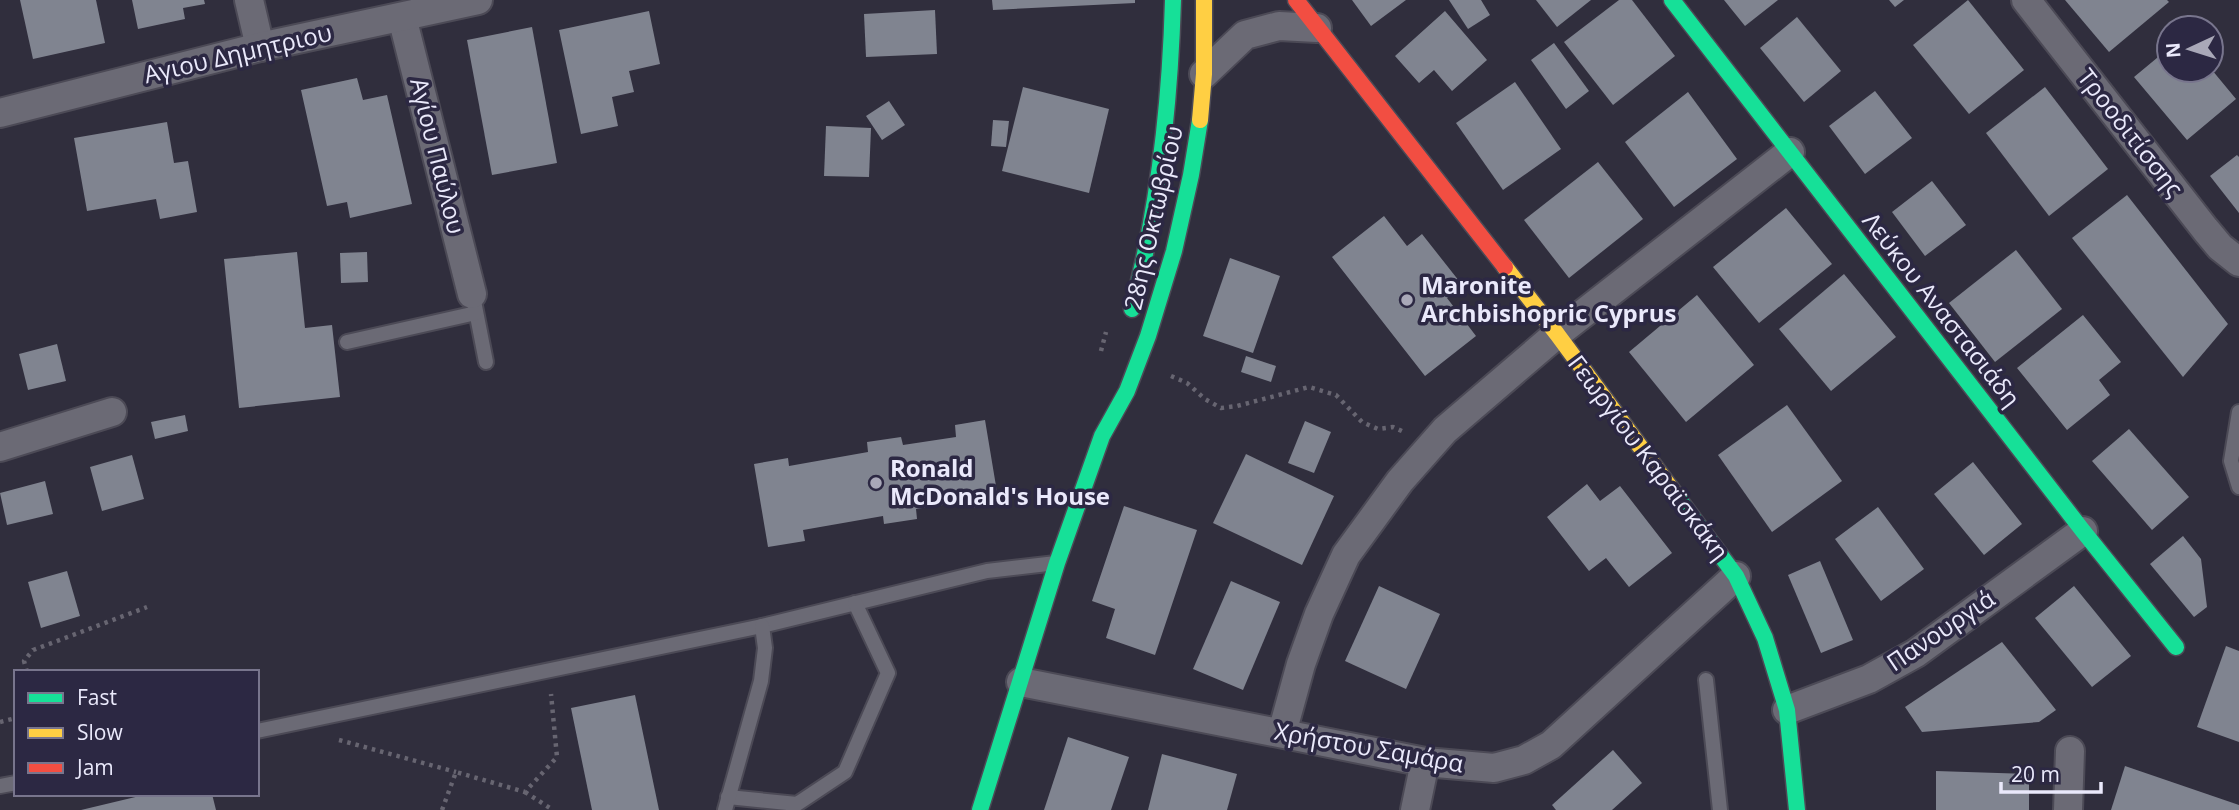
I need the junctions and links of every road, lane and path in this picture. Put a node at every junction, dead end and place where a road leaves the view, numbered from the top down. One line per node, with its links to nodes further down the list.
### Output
1 (249, 0): 10 (street)
2 (478, 0): 8 (street, Αγιου Δημητριου)
3 (1173, 0): 16 (street, 28ης Οκτωβρίου)
4 (1204, 0): 11 (street, 28ης Οκτωβρίου)
5 (1296, 0): 9 (street, Γεωργίου Καραϊσκάκη)
6 (1672, 0): 13 (street, Λεύκου Αναστασιάδη)
7 (2026, 0): 14 (street, Τροοδιτίσσης)
8 (401, 17): 10 (street, Αγιου Δημητριου); 15 (street, Αγίου Παύλου)
9 (1317, 28): 11 (street); 17 (street, Γεωργίου Καραϊσκάκη)
10 (260, 47): 12 (street, Αγιου Δημητριου)
11 (1204, 74): 20 (street, 28ης Οκτωβρίου)
12 (0, 113)
13 (1790, 152): 17 (street); 28 (street, Λεύκου Αναστασιάδη)
14 (2239, 262)
15 (474, 303): 18 (lane); 19 (lane)
16 (1129, 320)
17 (1557, 334): 26 (street); 30 (street, Γεωργίου Καραϊσκάκη)
18 (347, 342)
19 (486, 362)
20 (1138, 363): 24 (street, 28ης Οκτωβρίου); 26 (path)
21 (1108, 396): 24 (street, 28ης Οκτωβρίου)
22 (112, 412): 25 (street)
23 (2239, 412): 27 (lane)
24 (1102, 436): 29 (street, 28ης Οκτωβρίου)
25 (0, 447)
26 (1427, 451): 41 (street)
27 (2239, 487)
28 (2083, 531): 34 (street, Λεύκου Αναστασιάδη); 39 (street, Πανουργιά)
29 (1057, 563): 31 (lane); 38 (street, 28ης Οκτωβρίου)
30 (1736, 576): 39 (street, Γεωργίου Καραϊσκάκη); 44 (street, Χρήστου Σαμάρα)
31 (855, 603): 33 (lane); 47 (lane)
32 (146, 607): 35 (path)
33 (762, 626): 36 (lane); 47 (lane)
34 (2176, 647)
35 (26, 670)
36 (549, 670): 40 (lane); 46 (path)
37 (1706, 680): 52 (lane)
38 (1021, 682): 41 (street, Χρήστου Σαμάρα); 50 (street, 28ης Οκτωβρίου)
39 (1787, 710): 53 (street, Γεωργίου Καραϊσκάκη)
40 (259, 731)
41 (1282, 733): 44 (street, Χρήστου Σαμάρα)
42 (337, 740): 45 (path)
43 (2070, 751): 54 (street)
44 (1425, 762): 51 (street)
45 (456, 772): 46 (path); 48 (path)
46 (525, 792): 49 (path)
47 (727, 804)
48 (442, 810)
49 (553, 810)
50 (980, 810)
51 (1415, 810)
52 (1720, 810)
53 (1797, 810)
54 (2068, 810)

